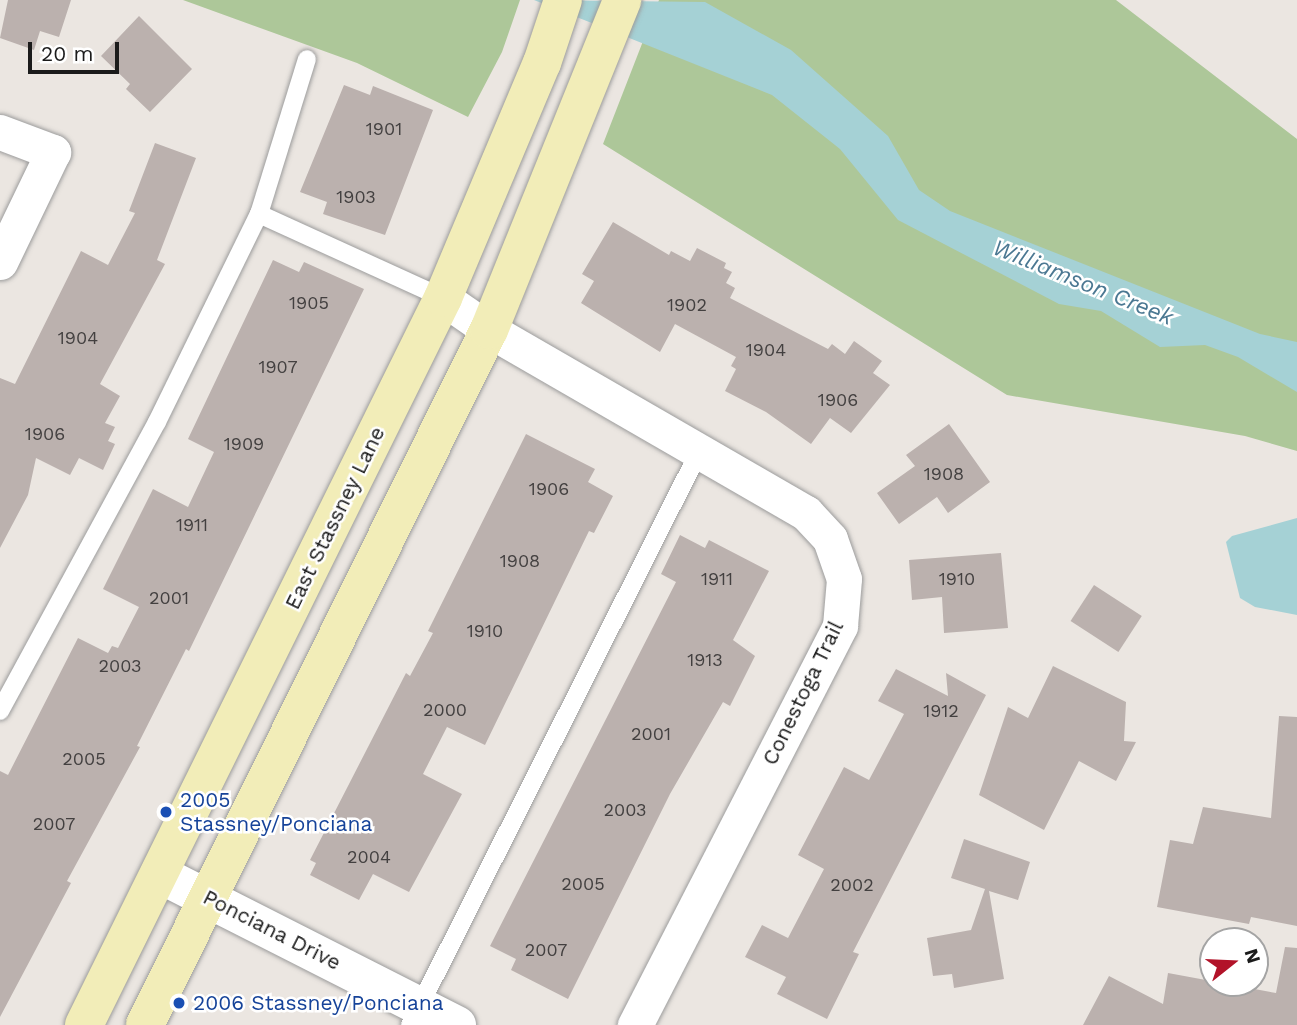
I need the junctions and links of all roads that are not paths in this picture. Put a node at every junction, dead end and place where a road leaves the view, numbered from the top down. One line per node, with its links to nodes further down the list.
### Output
1 (563, 0): 7 (main road, East Stassney Lane)
2 (622, 0): 8 (main road)
3 (307, 60): 5 (lane)
4 (0, 132): 6 (street)
5 (259, 214): 7 (lane); 10 (lane)
6 (0, 262)
7 (443, 298): 8 (street, Conestoga Trail); 11 (main road, East Stassney Lane)
8 (489, 330): 9 (street, Conestoga Trail); 12 (main road)
9 (701, 448): 13 (lane); 17 (street, Conestoga Trail)
10 (0, 711)
11 (161, 875): 12 (street, Ponciana Drive); 14 (main road, East Stassney Lane)
12 (210, 898): 13 (street, Ponciana Drive); 15 (main road)
13 (415, 1015): 16 (street, Ponciana Drive)
14 (85, 1025)
15 (145, 1025)
16 (457, 1025)
17 (635, 1025)

